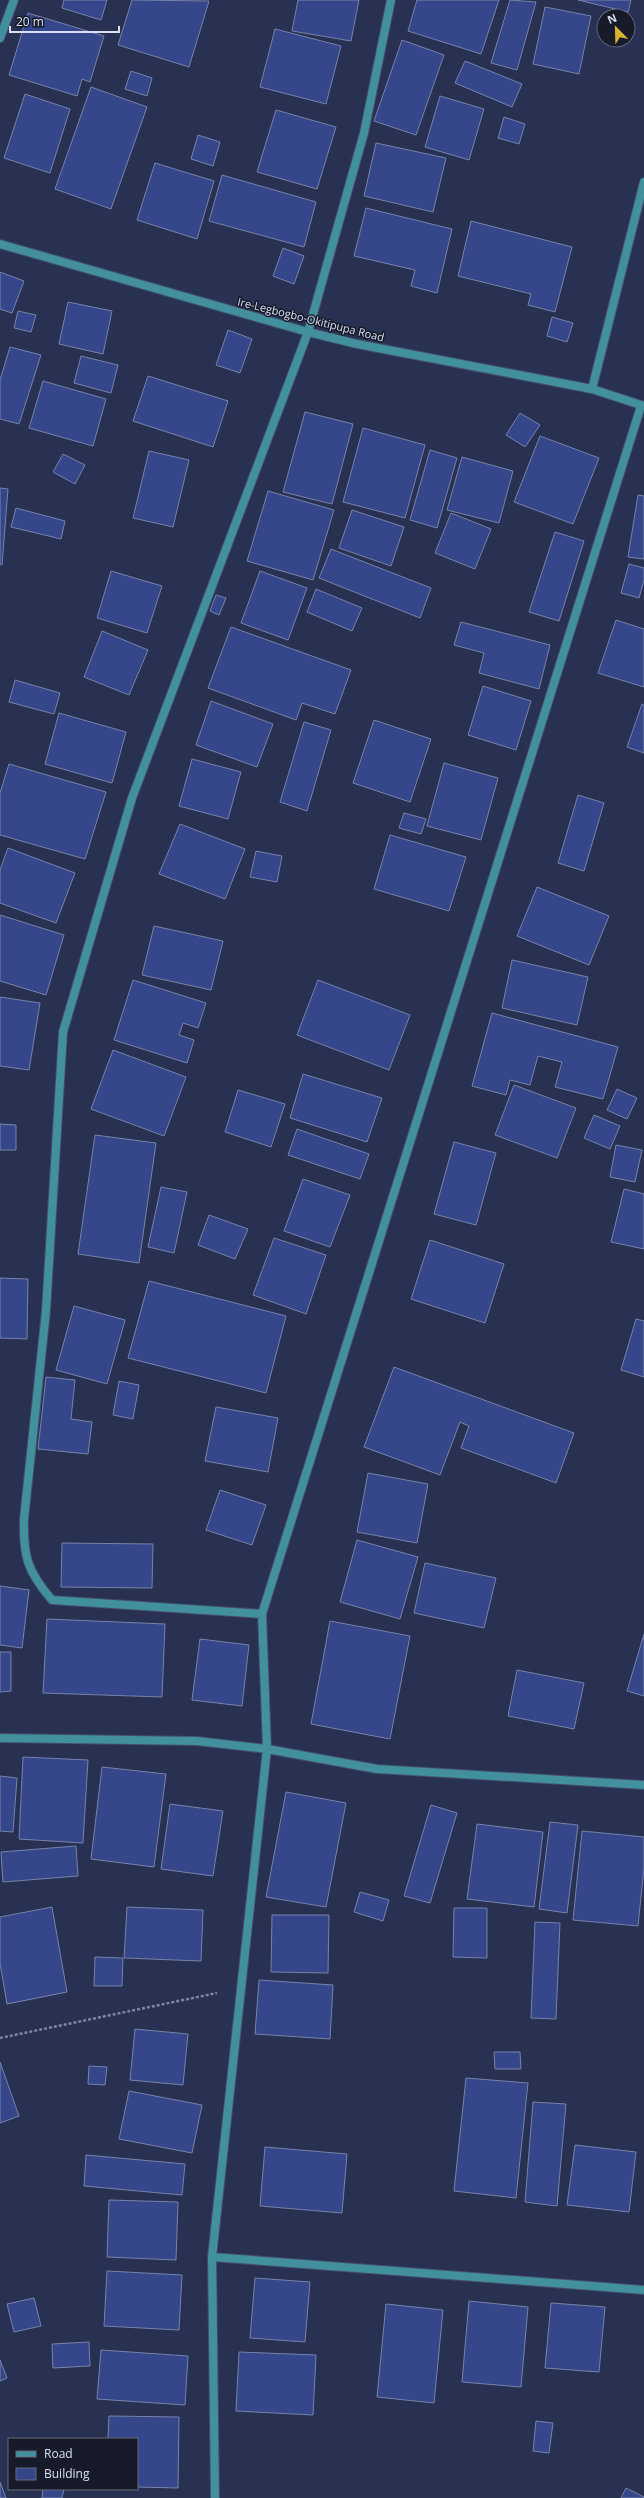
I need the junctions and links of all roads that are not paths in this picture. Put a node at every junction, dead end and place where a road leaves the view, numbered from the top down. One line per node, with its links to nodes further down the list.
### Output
1 (14, 0): 3 (street)
2 (391, 0): 6 (street)
3 (0, 38)
4 (644, 182): 7 (street)
5 (0, 244): 6 (street, Ire-Legbogbo-Okitipupa Road)
6 (308, 332): 7 (street, Ire-Legbogbo-Okitipupa Road); 9 (street)
7 (592, 389): 8 (street, Ire-Legbogbo-Okitipupa Road)
8 (642, 406): 9 (street)
9 (262, 1614): 11 (street)
10 (0, 1738): 11 (street)
11 (267, 1749): 12 (street); 13 (street)
12 (644, 1785)
13 (212, 2257): 14 (street); 15 (street)
14 (644, 2290)
15 (215, 2498)

